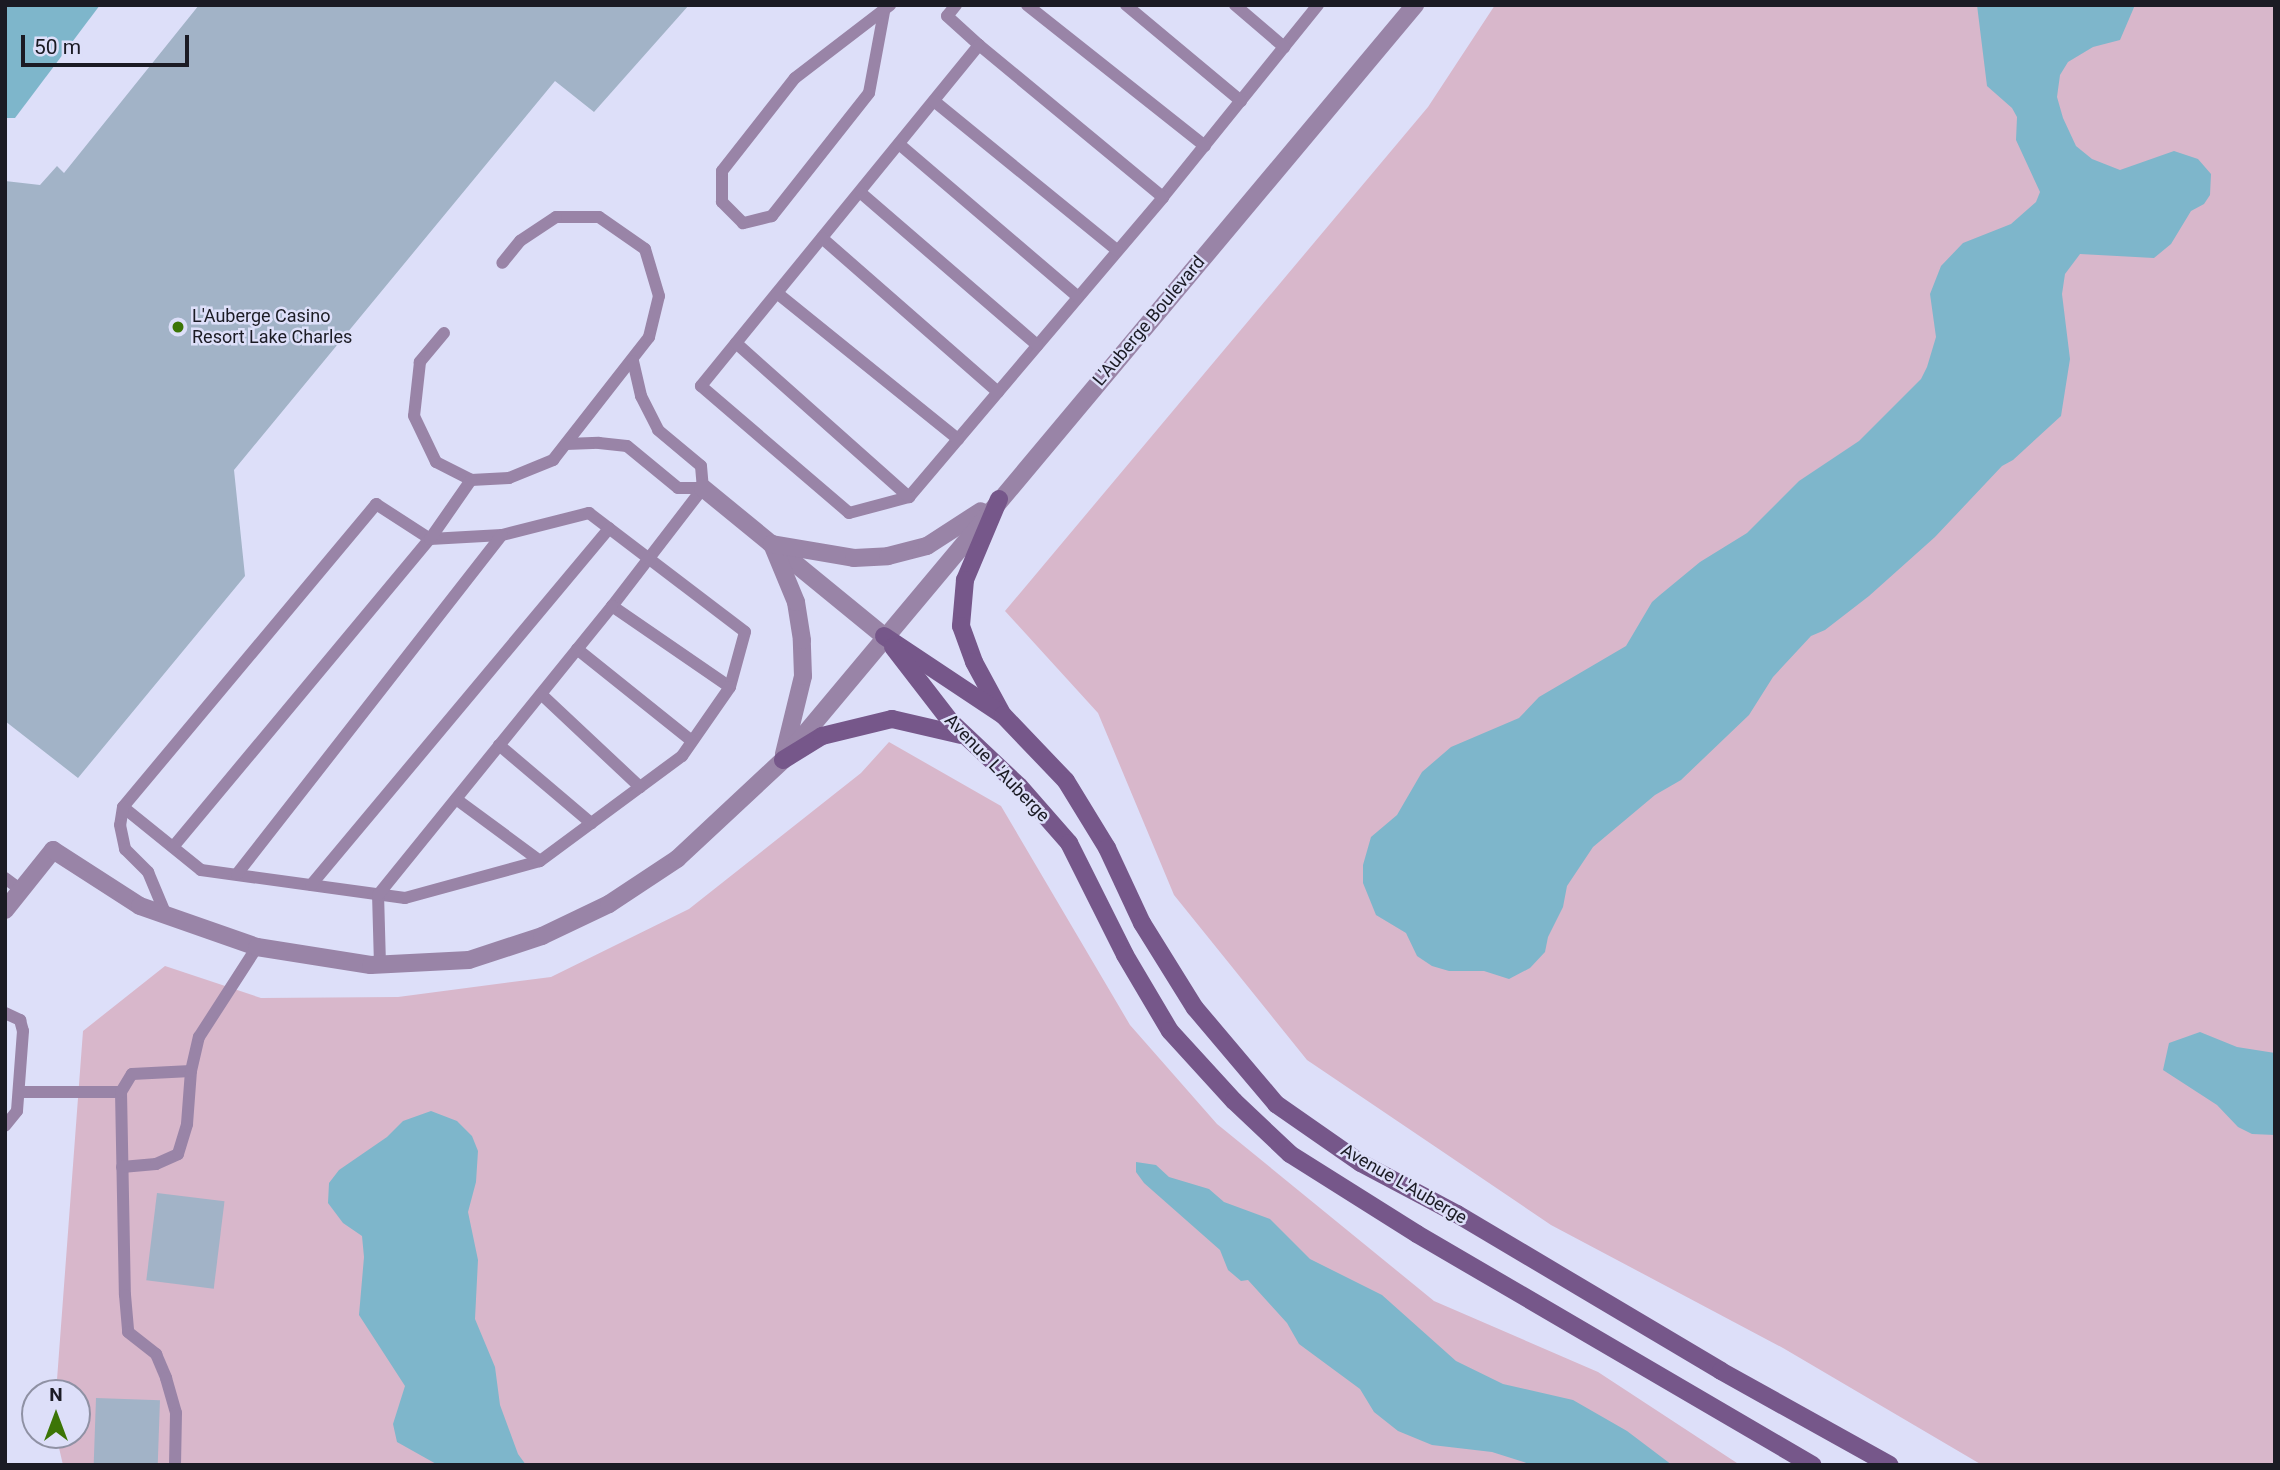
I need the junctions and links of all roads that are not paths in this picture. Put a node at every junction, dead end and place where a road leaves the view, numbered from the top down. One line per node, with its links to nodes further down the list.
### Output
1 (956, 5): 8 (lane)
2 (1027, 5): 13 (lane)
3 (1126, 5): 11 (lane)
4 (1235, 5): 9 (lane)
5 (1415, 5): 31 (street, L'Auberge Boulevard)
6 (1315, 6): 9 (lane)
7 (887, 9): 7 (lane)
8 (979, 45): 10 (lane); 15 (lane)
9 (1284, 47): 11 (lane)
10 (934, 101): 12 (lane); 17 (lane)
11 (1241, 101): 13 (lane)
12 (899, 144): 14 (lane); 20 (lane)
13 (1205, 146): 15 (lane)
14 (861, 193): 16 (lane); 23 (lane)
15 (1163, 197): 17 (lane)
16 (822, 238): 19 (lane); 25 (lane)
17 (1117, 250): 20 (lane)
18 (502, 263): 24 (lane)
19 (777, 293): 22 (lane); 26 (lane)
20 (1078, 297): 23 (lane)
21 (444, 333): 28 (lane)
22 (736, 344): 30 (lane); 30 (lane)
23 (1037, 345): 25 (lane)
24 (633, 360): 27 (lane); 29 (lane)
25 (998, 392): 26 (lane)
26 (958, 439): 30 (lane)
27 (566, 444): 28 (lane); 29 (lane)
28 (471, 480): 34 (lane)
29 (703, 488): 35 (street, Avenue L'Auberge); 36 (lane)
30 (909, 497)
31 (999, 499): 35 (street); 38 (street, L'Auberge Boulevard); 42 (street)
32 (608, 528): 33 (lane); 36 (lane); 55 (lane)
33 (502, 535): 34 (lane); 53 (lane)
34 (430, 539): 49 (lane); 51 (lane)
35 (772, 544): 38 (street, Avenue L'Auberge); 46 (street)
36 (649, 559): 37 (lane); 40 (lane)
37 (612, 606): 39 (lane); 40 (lane)
38 (884, 636): 42 (street, Avenue L'Auberge); 43 (street, Avenue L'Auberge); 46 (street, L'Auberge Boulevard)
39 (577, 649): 41 (lane); 44 (lane)
40 (730, 687): 44 (lane)
41 (541, 694): 45 (lane); 47 (lane)
42 (1003, 715): 70 (street, Avenue L'Auberge)
43 (965, 736): 46 (street); 69 (street, Avenue L'Auberge)
44 (692, 741): 47 (lane)
45 (499, 745): 48 (lane); 50 (lane)
46 (783, 760): 61 (street, L'Auberge Boulevard)
47 (640, 787): 50 (lane)
48 (456, 799): 52 (lane); 57 (lane)
49 (123, 807): 51 (lane); 59 (lane)
50 (591, 823): 52 (lane)
51 (173, 847): 53 (lane)
52 (540, 861): 57 (lane)
53 (237, 874): 55 (lane)
54 (5, 878): 56 (lane)
55 (311, 885): 57 (lane)
56 (22, 891): 58 (street); 59 (street, L'Auberge Boulevard)
57 (377, 895): 61 (lane)
58 (5, 910)
59 (166, 915): 60 (street, L'Auberge Boulevard)
60 (257, 947): 61 (street, L'Auberge Boulevard); 63 (lane)
61 (380, 965)
62 (5, 1013): 64 (lane)
63 (191, 1071): 65 (lane); 67 (lane)
64 (19, 1092): 65 (lane); 66 (lane)
65 (121, 1092): 67 (lane)
66 (5, 1126)
67 (122, 1167): 68 (lane)
68 (175, 1465)
69 (1813, 1465)
70 (1890, 1465)

